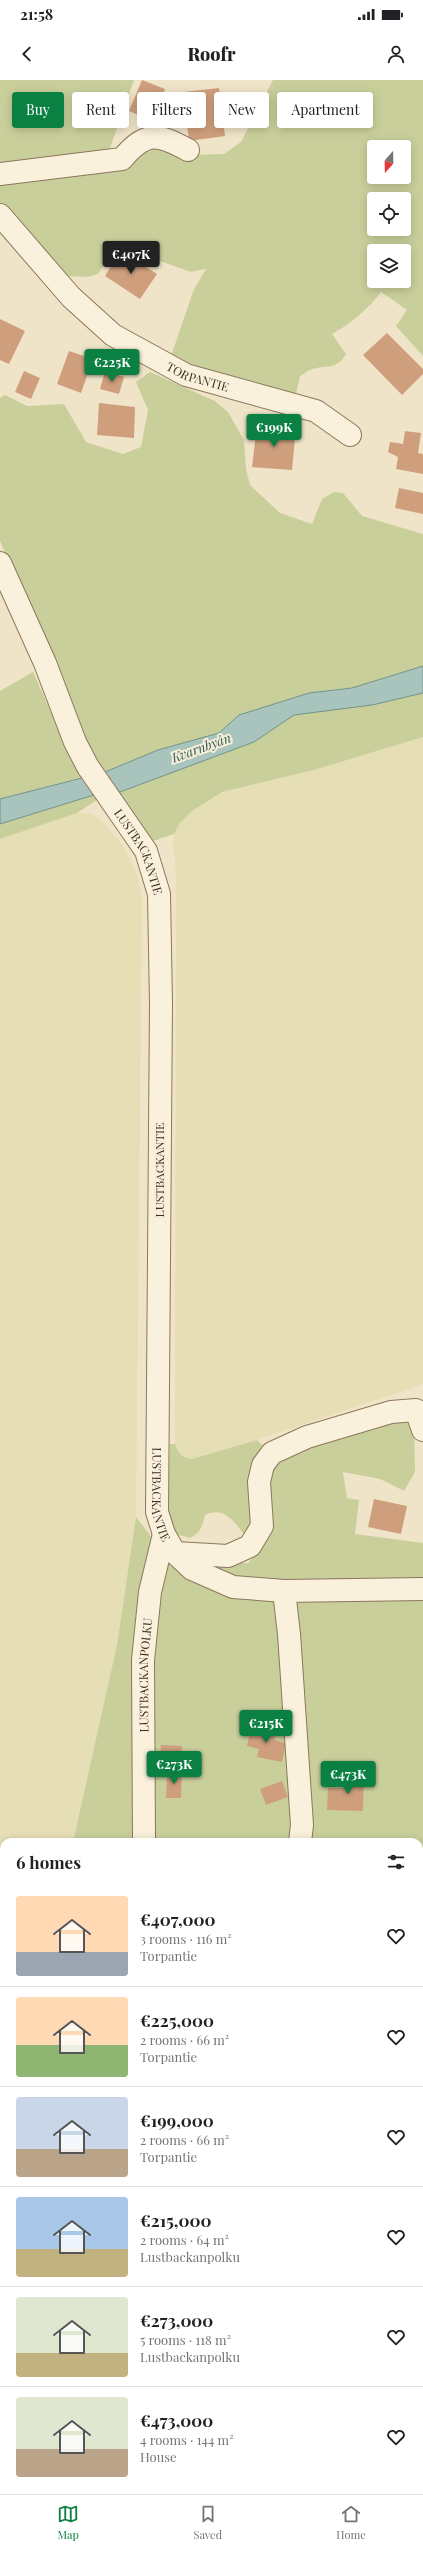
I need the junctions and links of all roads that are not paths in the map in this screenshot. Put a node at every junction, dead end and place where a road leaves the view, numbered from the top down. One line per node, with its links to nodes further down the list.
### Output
1 (188, 150): 2 (street)
2 (0, 174)
3 (0, 215): 4 (street, TORPANTIE)
4 (350, 435)
5 (0, 563): 7 (street, LUSTBACKANTIE)
6 (423, 1430): 8 (street)
7 (164, 1534): 8 (street, LUSTBACKANTIE); 11 (street, LUSTBACKANPOLKU)
8 (175, 1553): 10 (street, LUSTBACKANTIE)
9 (423, 1589): 10 (street, LUSTBACKANTIE)
10 (284, 1591): 12 (street)
11 (144, 1838)
12 (300, 1838)

